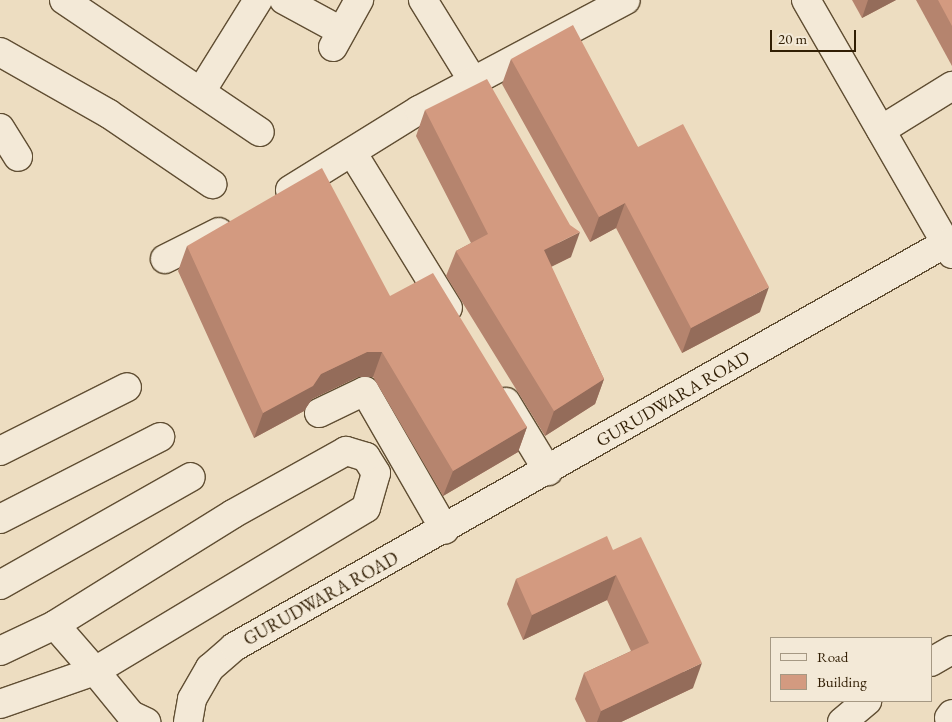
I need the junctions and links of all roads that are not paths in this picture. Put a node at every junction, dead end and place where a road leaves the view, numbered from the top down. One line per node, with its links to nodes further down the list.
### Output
1 (64, 0): 11 (street)
2 (258, 0): 11 (street)
3 (284, 0): 4 (street)
4 (359, 0)
5 (422, 0): 9 (street)
6 (626, 0): 9 (street)
7 (806, 0): 14 (street, GURUDWARA ROAD)
8 (0, 52): 18 (street)
9 (476, 79): 12 (street); 16 (street)
10 (952, 86): 14 (street)
11 (202, 90): 15 (street)
12 (495, 103)
13 (0, 128): 17 (street)
14 (881, 130): 21 (street, GURUDWARA ROAD)
15 (260, 132)
16 (352, 152): 19 (street); 23 (street)
17 (18, 157)
18 (212, 184)
19 (270, 202)
20 (240, 221): 22 (street)
21 (949, 248): 29 (street, GURUDWARA ROAD)
22 (165, 259)
23 (462, 330)
24 (492, 380): 29 (street)
25 (127, 387): 28 (street)
26 (319, 413): 32 (street)
27 (160, 437): 31 (street)
28 (0, 451)
29 (548, 471): 32 (street, GURUDWARA ROAD)
30 (191, 478): 33 (street)
31 (0, 519)
32 (445, 530): 42 (street, GURUDWARA ROAD)
33 (0, 585)
34 (55, 625): 36 (street); 38 (street); 38 (street)
35 (952, 650): 37 (street)
36 (0, 651)
37 (932, 661)
38 (95, 671): 40 (street); 41 (street)
39 (866, 702): 43 (street)
40 (0, 704)
41 (146, 722)
42 (188, 722)
43 (842, 722)

